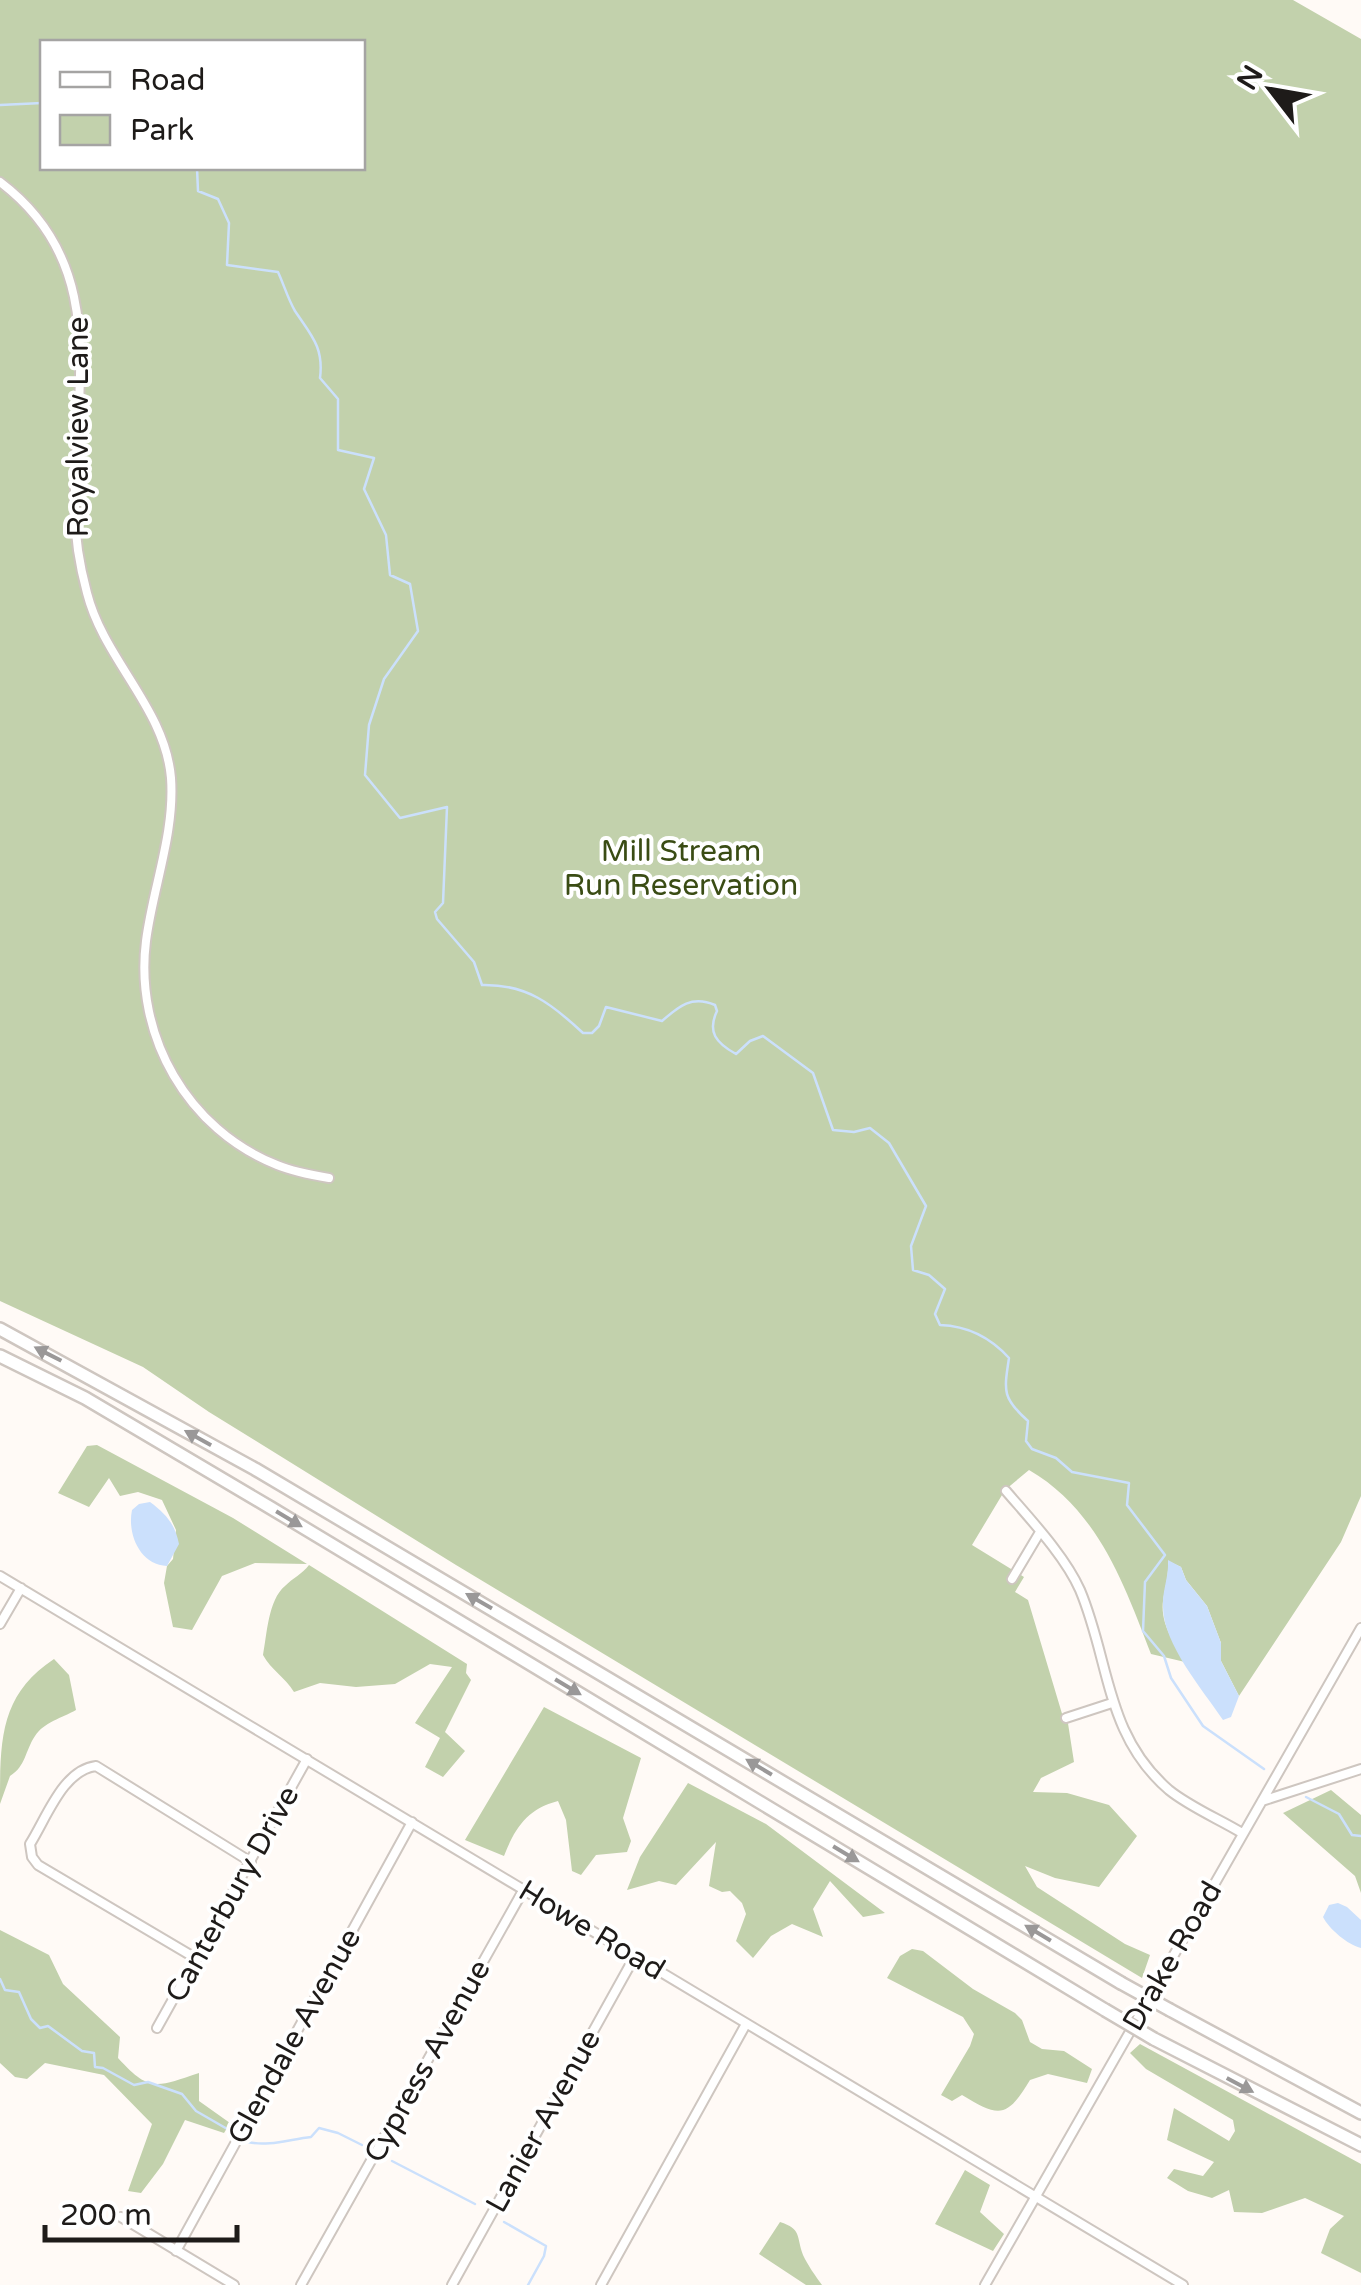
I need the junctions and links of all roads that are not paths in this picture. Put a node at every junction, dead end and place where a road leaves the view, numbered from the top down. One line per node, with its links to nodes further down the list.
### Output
1 (0, 182): 2 (street, Royalview Lane)
2 (328, 1178)
3 (0, 1329): 25 (highway, one-way to 3, bridge)
4 (0, 1356): 26 (highway, one-way to 26, bridge)
5 (1006, 1491): 6 (street)
6 (1040, 1532): 8 (street); 12 (street)
7 (0, 1576): 9 (street, Howe Road)
8 (1012, 1579)
9 (21, 1588): 10 (street); 14 (street, Howe Road)
10 (0, 1624)
11 (1361, 1628): 16 (street, Drake Road)
12 (1112, 1703): 13 (street); 18 (street)
13 (1066, 1718)
14 (307, 1759): 17 (street, Howe Road); 19 (street, Canterbury Drive)
15 (1361, 1769): 16 (street)
16 (1262, 1801): 18 (street, Drake Road)
17 (412, 1822): 20 (street, Howe Road); 29 (street, Glendale Avenue)
18 (1242, 1832): 27 (street, Drake Road)
19 (250, 1862): 22 (street, Canterbury Drive); 22 (street)
20 (524, 1889): 21 (street, Howe Road); 31 (street, Cypress Avenue)
21 (635, 1956): 23 (street, Howe Road); 32 (street, Lanier Avenue)
22 (196, 1958): 24 (street, Canterbury Drive)
23 (746, 2024): 27 (street, Howe Road); 33 (street)
24 (156, 2028)
25 (1361, 2113)
26 (1361, 2145)
27 (1033, 2198): 34 (street, Drake Road); 35 (street, Howe Road)
28 (121, 2218): 29 (street)
29 (176, 2250): 30 (street)
30 (234, 2285)
31 (301, 2285)
32 (452, 2285)
33 (601, 2285)
34 (985, 2285)
35 (1183, 2285)

